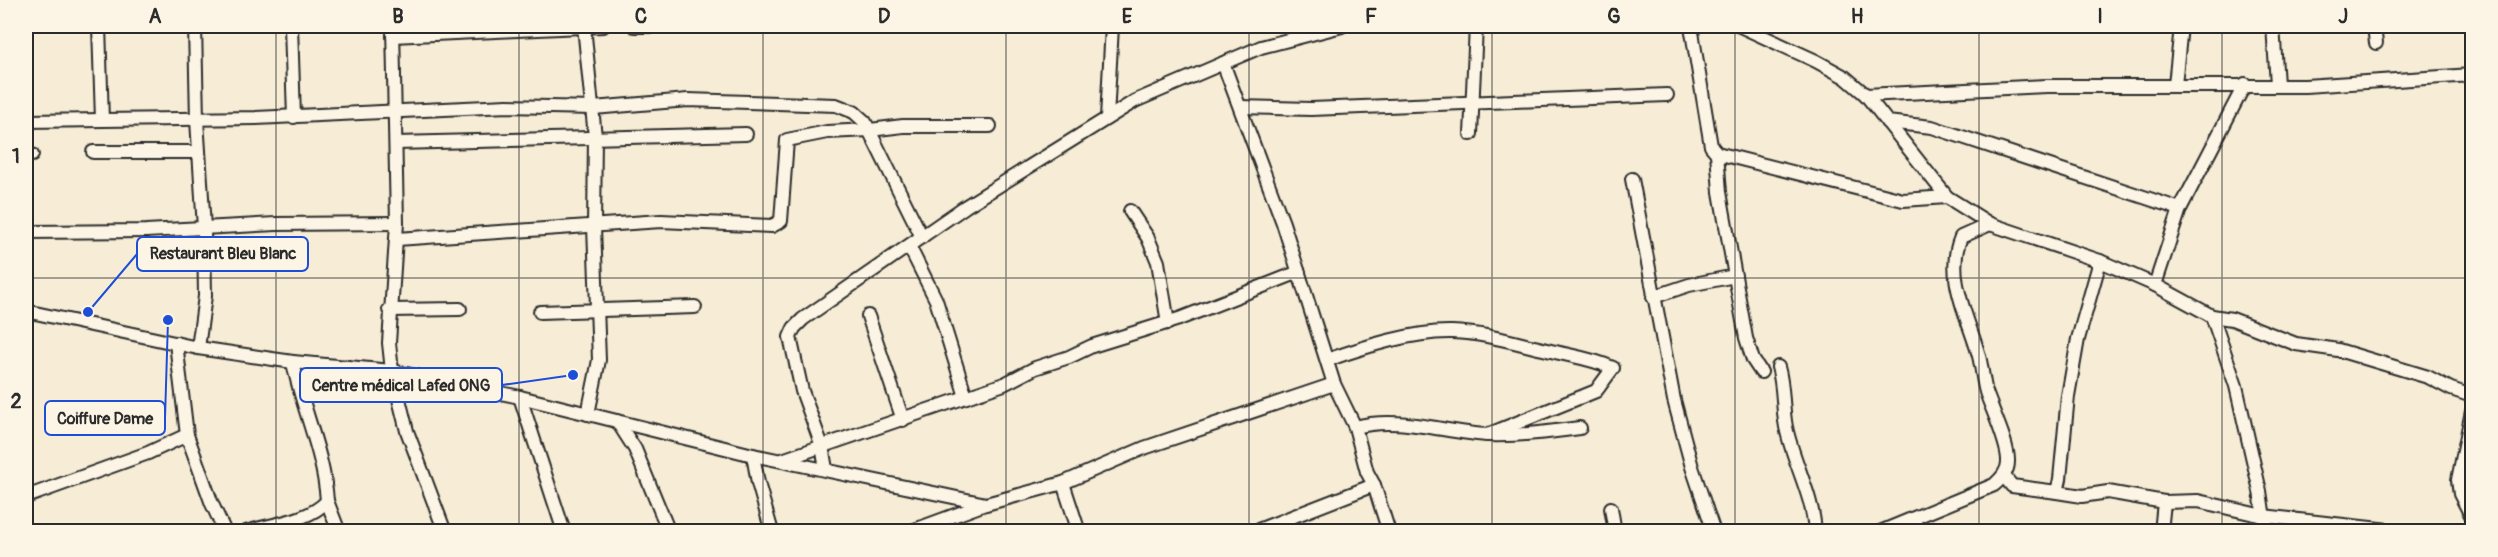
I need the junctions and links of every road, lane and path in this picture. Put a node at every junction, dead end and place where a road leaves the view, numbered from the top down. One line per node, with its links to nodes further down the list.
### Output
1 (99, 26): 31 (street)
2 (195, 26): 32 (street)
3 (291, 26): 29 (street)
4 (584, 26): 5 (street); 16 (street); 27 (street)
5 (603, 26)
6 (634, 26): 7 (street)
7 (689, 26)
8 (1112, 26): 30 (street)
9 (1342, 26): 18 (street)
10 (1476, 26): 25 (street)
11 (1691, 26): 43 (street)
12 (1740, 26): 23 (street)
13 (2181, 26): 22 (street)
14 (2273, 26): 21 (street)
15 (2374, 26): 17 (street)
16 (393, 31): 28 (street)
17 (2376, 43)
18 (1223, 63): 26 (street); 30 (street)
19 (2472, 75): 21 (street)
20 (2245, 84): 21 (street); 22 (street); 46 (street)
21 (2277, 84)
22 (2175, 85): 23 (street)
23 (1866, 94): 34 (street)
24 (1667, 95): 25 (street)
25 (1473, 101): 26 (street); 38 (street)
26 (1240, 107): 57 (street)
27 (593, 108): 28 (street); 36 (street); 39 (street)
28 (394, 112): 29 (street); 40 (street)
29 (294, 117): 32 (street)
30 (1107, 118): 53 (street)
31 (102, 120): 32 (street); 33 (street)
32 (198, 120): 42 (street)
33 (26, 121)
34 (1887, 122): 45 (street); 46 (street)
35 (990, 126): 36 (street)
36 (870, 130): 50 (street); 53 (street)
37 (746, 134): 39 (street)
38 (1471, 134)
39 (595, 137): 40 (street); 50 (street)
40 (396, 144): 48 (street)
41 (93, 152): 42 (street)
42 (199, 152): 51 (street)
43 (1717, 153): 45 (street); 58 (street)
44 (1632, 179): 60 (street)
45 (1947, 197): 49 (street)
46 (2180, 209): 59 (street)
47 (1130, 211): 69 (street)
48 (397, 223): 51 (street); 54 (street)
49 (1990, 224): 56 (street); 93 (street)
50 (594, 227): 54 (street); 64 (street)
51 (204, 228): 52 (street); 71 (street)
52 (26, 232)
53 (921, 237): 55 (street)
54 (397, 239): 63 (street)
55 (909, 246): 80 (street); 89 (street)
56 (2100, 261): 59 (street); 96 (street)
57 (1299, 272): 69 (street); 72 (street)
58 (1735, 276): 60 (street); 76 (street)
59 (2155, 285): 68 (street)
60 (1653, 297): 118 (street)
61 (695, 307): 64 (street)
62 (460, 309): 63 (street)
63 (389, 310): 75 (street)
64 (596, 310): 66 (street); 82 (street)
65 (26, 311): 70 (street)
66 (540, 312)
67 (868, 316): 83 (street)
68 (2212, 316): 78 (street); 102 (street)
69 (1168, 323): 80 (street)
70 (176, 343): 71 (street); 87 (street)
71 (198, 348): 73 (street)
72 (1327, 360): 77 (street); 88 (street)
73 (293, 362): 75 (street); 98 (street)
74 (1778, 367): 119 (street)
75 (392, 371): 79 (street); 109 (street)
76 (1761, 372)
77 (1334, 384): 85 (street); 94 (street)
78 (2472, 396)
79 (520, 397): 82 (street); 110 (street)
80 (966, 397): 83 (street)
81 (2472, 411): 103 (street)
82 (588, 414): 84 (street)
83 (903, 420): 89 (street)
84 (617, 422): 90 (street); 111 (street)
85 (1356, 427): 88 (street); 95 (street)
86 (1580, 428): 88 (street)
87 (188, 435): 97 (street); 106 (street)
88 (1487, 435)
89 (822, 446): 91 (street); 92 (street)
90 (753, 455): 91 (street); 112 (street)
91 (782, 460): 92 (street)
92 (826, 469): 100 (street)
93 (2004, 476): 96 (street); 104 (street)
94 (1063, 483): 100 (street); 114 (street)
95 (1374, 485): 115 (street); 116 (street)
96 (2057, 492): 99 (street)
97 (26, 498)
98 (327, 501): 107 (street); 108 (street)
99 (2164, 502): 102 (street); 122 (street)
100 (986, 504): 105 (street)
101 (1611, 508): 117 (street)
102 (2263, 516): 123 (street); 124 (street)
103 (2472, 517)
104 (1912, 519): 120 (street); 121 (street)
105 (929, 528): 113 (street)
106 (225, 531)
107 (246, 531)
108 (339, 531)
109 (445, 531)
110 (564, 531)
111 (669, 531)
112 (772, 531)
113 (909, 531)
114 (1079, 531)
115 (1253, 531)
116 (1389, 531)
117 (1615, 531)
118 (1714, 531)
119 (1815, 531)
120 (1880, 531)
121 (1920, 531)
122 (2161, 531)
123 (2266, 531)
124 (2407, 531)

